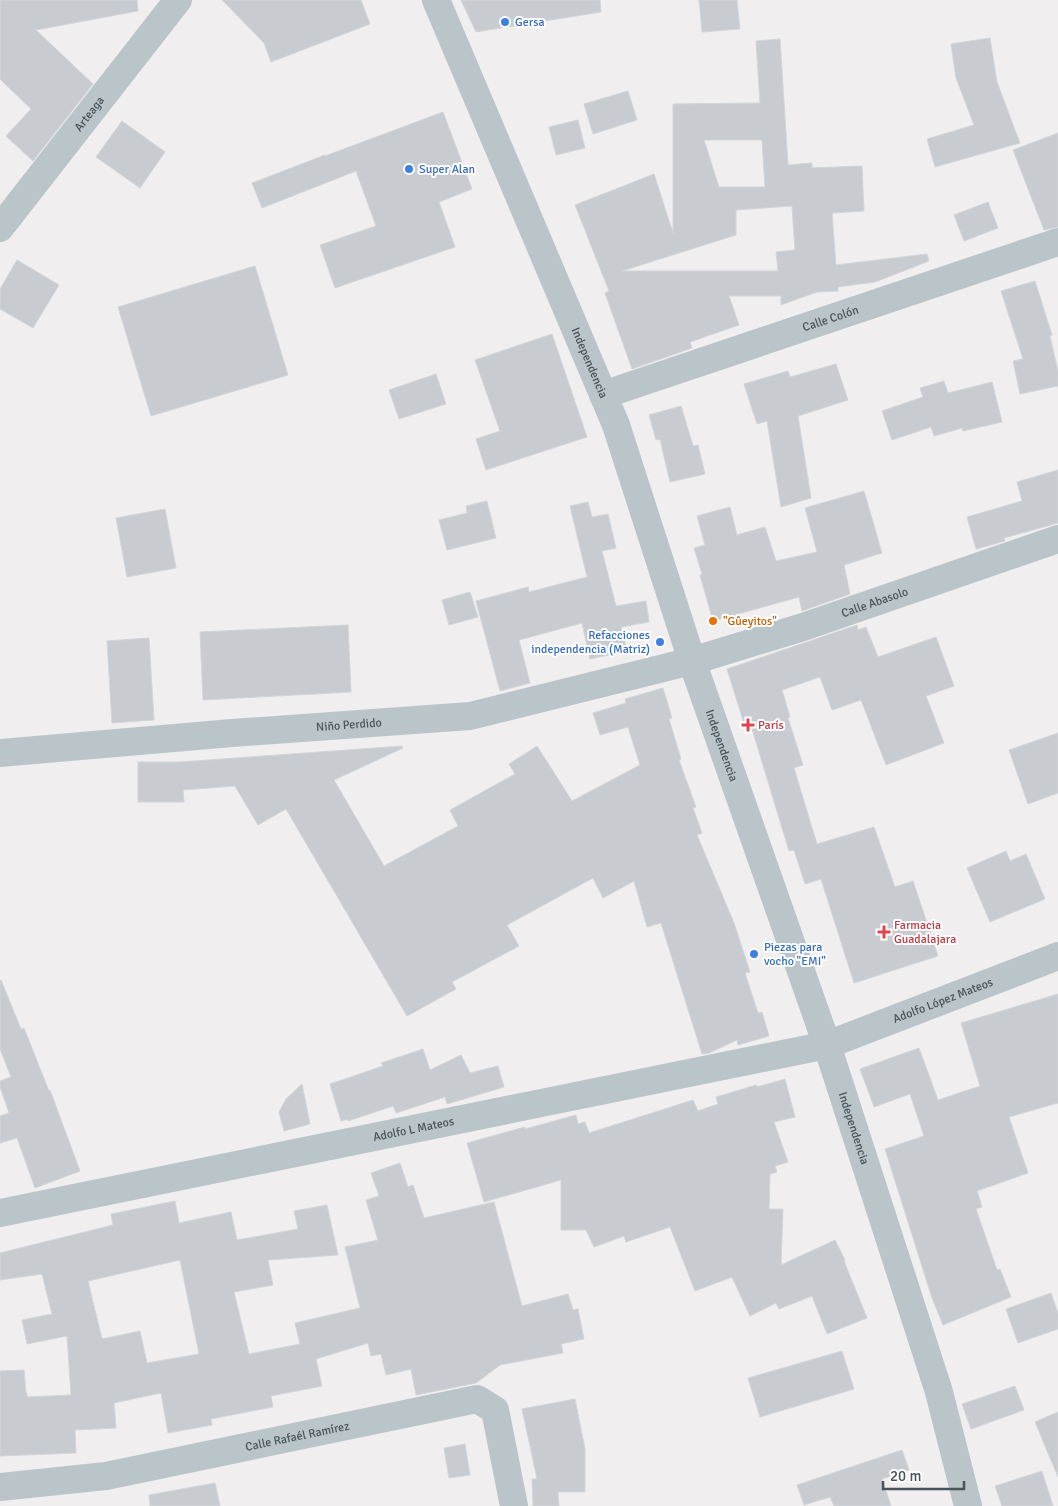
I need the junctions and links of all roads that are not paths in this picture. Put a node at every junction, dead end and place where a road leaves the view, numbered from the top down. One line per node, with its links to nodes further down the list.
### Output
1 (178, 0): 3 (street, Arteaga)
2 (436, 0): 5 (street, Independencia)
3 (0, 228)
4 (1058, 242): 5 (street, Calle Colón)
5 (603, 395): 7 (street, Independencia)
6 (1058, 538): 7 (street, Calle Abasolo)
7 (692, 661): 8 (street, Niño Perdido); 10 (street, Independencia)
8 (0, 752)
9 (1058, 956): 10 (street, Adolfo López Mateos)
10 (827, 1045): 11 (street, Adolfo L Mateos); 14 (street, Independencia)
11 (0, 1213)
12 (0, 1488): 13 (street, Calle Rafaél Ramírez)
13 (514, 1506)
14 (968, 1506)

